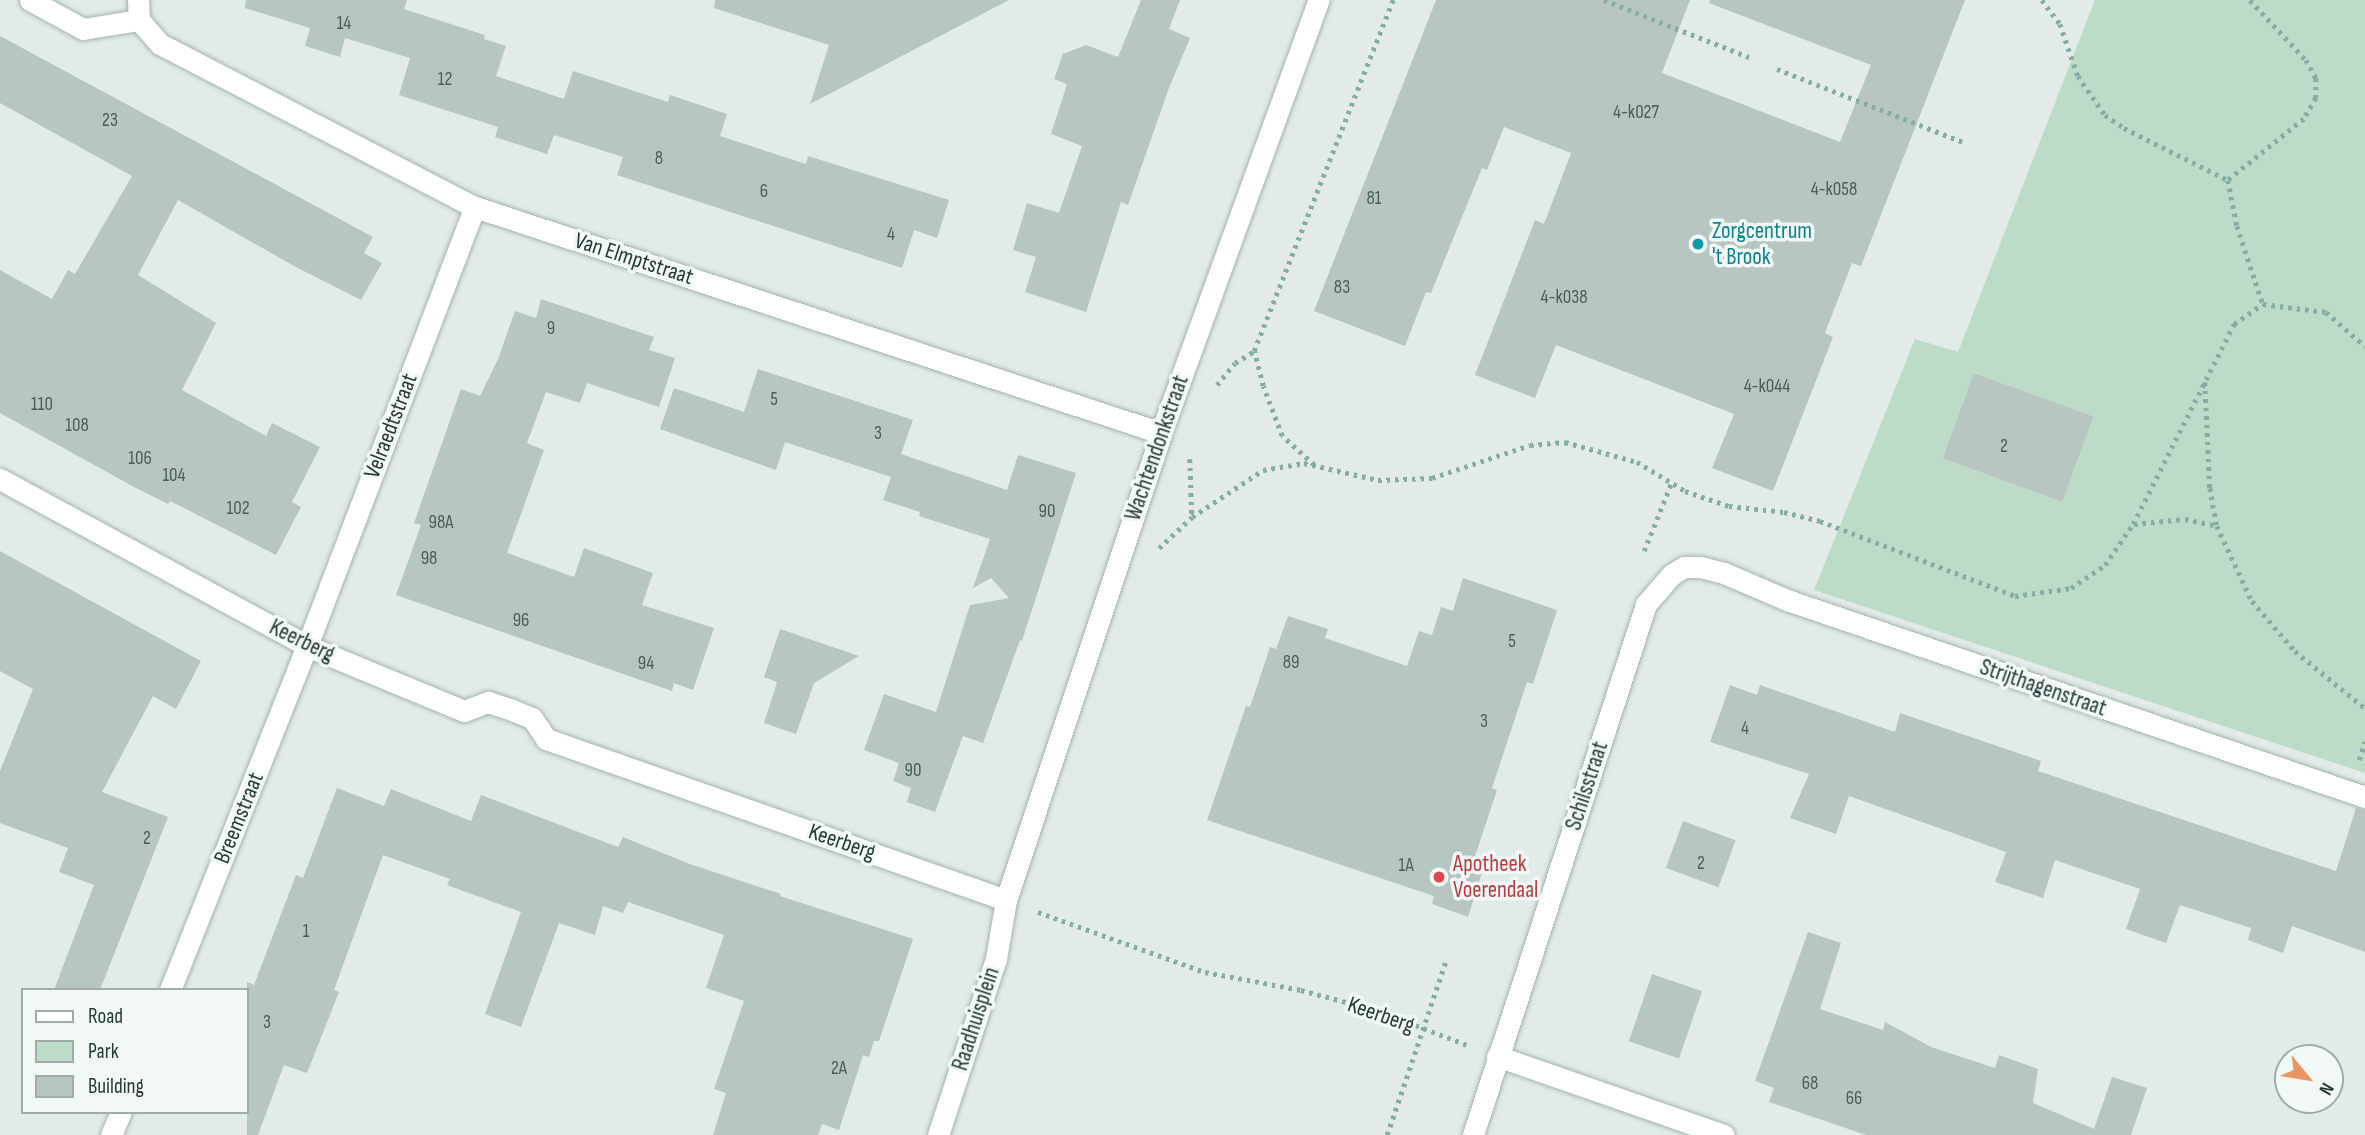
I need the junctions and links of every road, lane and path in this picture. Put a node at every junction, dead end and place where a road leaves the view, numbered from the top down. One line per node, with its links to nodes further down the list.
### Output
1 (30, 0): 7 (street, Van Elmptstraat)
2 (1319, 0): 16 (street, Wachtendonkstraat)
3 (1393, 0): 17 (path)
4 (1604, 0): 8 (path)
5 (2042, 0): 11 (path)
6 (2250, 0): 11 (path)
7 (138, 10): 12 (street, Van Elmptstraat)
8 (1749, 57)
9 (1777, 69): 10 (path)
10 (1966, 143)
11 (2228, 180): 13 (path)
12 (475, 206): 16 (street, Van Elmptstraat); 25 (street, Velraedtstraat)
13 (2263, 304): 14 (path); 15 (path)
14 (2365, 346)
15 (2205, 380): 20 (path); 21 (path)
16 (1161, 433): 28 (street, Wachtendonkstraat)
17 (1314, 466): 19 (path); 22 (path)
18 (0, 479): 25 (street, Keerberg)
19 (1671, 484): 20 (path); 24 (path)
20 (2133, 524): 21 (path)
21 (2217, 526): 26 (path)
22 (1158, 549)
23 (1724, 573): 24 (street, Schilsstraat); 27 (street, Strijthagenstraat)
24 (1646, 604): 32 (street, Schilsstraat)
25 (307, 646): 28 (street, Keerberg); 30 (street, Breemstraat)
26 (2365, 708)
27 (2365, 797)
28 (1006, 900): 31 (path, Keerberg); 35 (street, Raadhuisplein)
29 (1446, 961): 31 (path)
30 (171, 988)
31 (1422, 1029): 32 (path, Keerberg); 36 (path)
32 (1497, 1056): 37 (street); 38 (street)
33 (120, 1114): 34 (street)
34 (111, 1135)
35 (938, 1135)
36 (1387, 1135)
37 (1473, 1135)
38 (1724, 1135)

